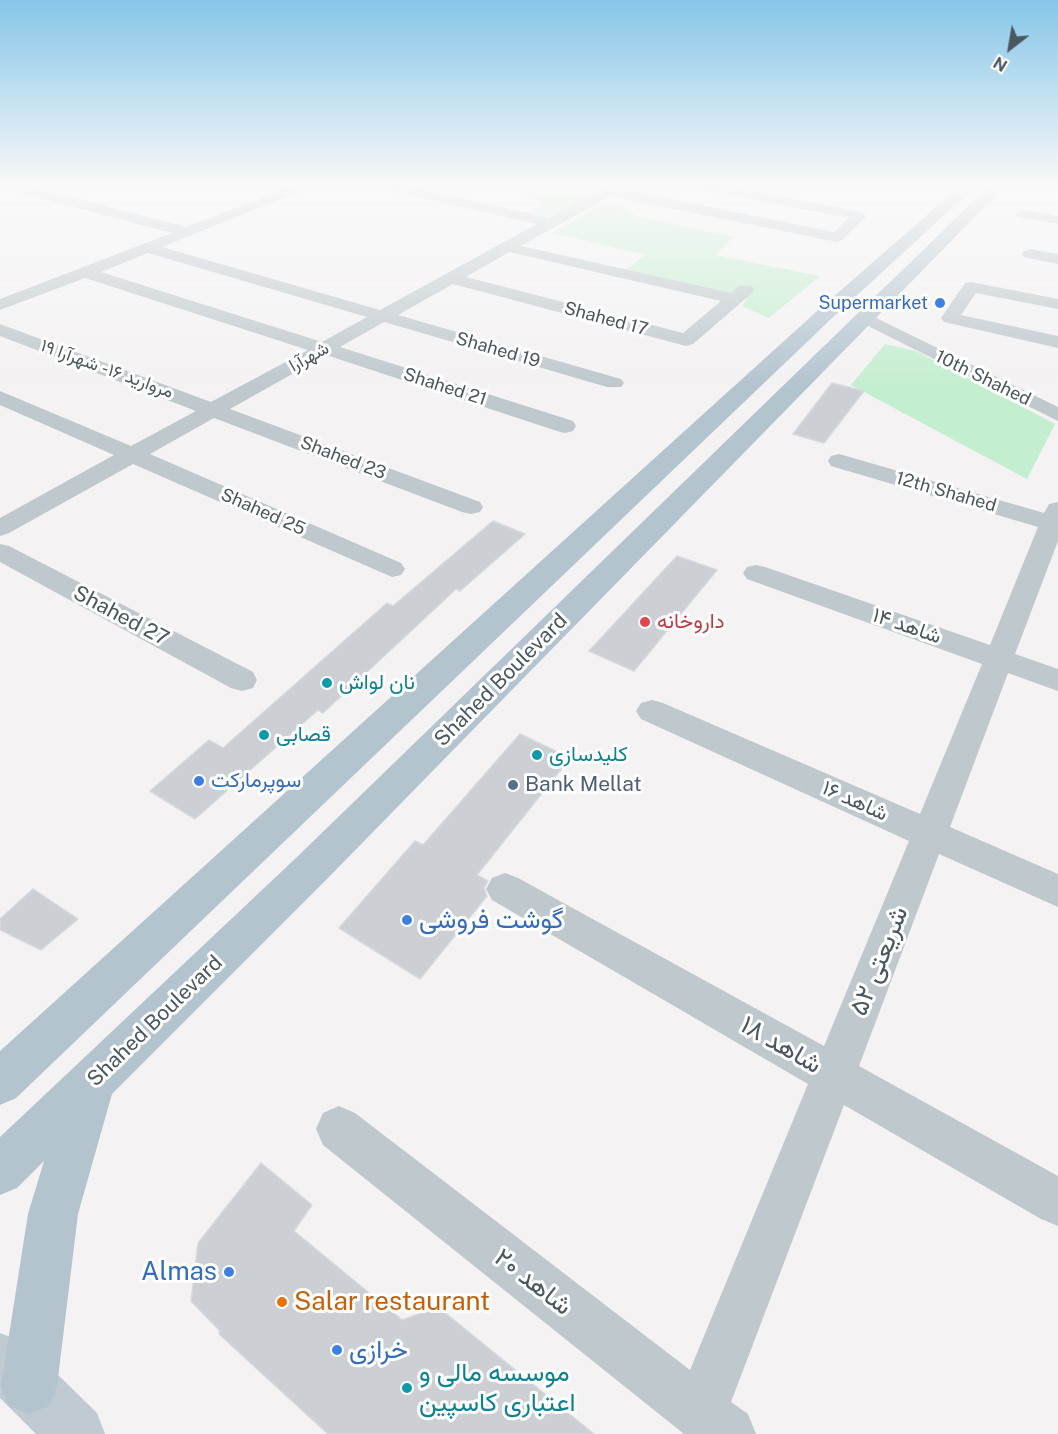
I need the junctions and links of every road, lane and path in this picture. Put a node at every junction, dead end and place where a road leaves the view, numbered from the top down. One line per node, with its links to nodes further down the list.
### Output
1 (134, 253): 9 (street)
2 (164, 253): 13 (street, Shahed 19)
3 (496, 253): 10 (street, شهرآرا)
4 (536, 253): 10 (street, Shahed 17)
5 (894, 253): 41 (main road, Shahed Boulevard)
6 (931, 253): 14 (main road, Shahed Boulevard)
7 (1030, 254): 8 (street)
8 (1058, 259)
9 (85, 272): 12 (street); 19 (street, Shahed 21)
10 (451, 278): 13 (street, شهرآرا)
11 (1058, 304): 18 (street)
12 (0, 305)
13 (382, 316): 19 (street, شهرآرا); 20 (street, Shahed 19)
14 (866, 318): 16 (main road, Shahed Boulevard); 17 (street, 10th Shahed)
15 (0, 330): 22 (street, مروارید ۱۶- شهرآرا ۱۹)
16 (844, 340): 17 (street); 45 (main road, Shahed Boulevard)
17 (908, 341): 23 (street, 10th Shahed)
18 (1058, 342)
19 (325, 348): 22 (street, شهرآرا); 24 (street, Shahed 21)
20 (614, 383)
21 (0, 397): 25 (street, Shahed 25)
22 (215, 409): 25 (street, شهرآرا); 27 (street, Shahed 23)
23 (1058, 415)
24 (565, 426)
25 (134, 454): 29 (street, شهرآرا); 31 (street, Shahed 25)
26 (839, 461): 28 (street, 12th Shahed)
27 (471, 507)
28 (1055, 516): 33 (street, شریعتی ۵۲)
29 (0, 528)
30 (0, 552): 35 (street, Shahed 27)
31 (392, 569)
32 (756, 573): 34 (street, شاهد ۱۴)
33 (1045, 577): 34 (street, شریعتی ۵۲)
34 (998, 659): 36 (street, شاهد ۱۴); 38 (street, شریعتی ۵۲)
35 (242, 680)
36 (1058, 680)
37 (652, 711): 38 (street, شاهد ۱۶)
38 (929, 834): 40 (street, شاهد ۱۶); 43 (street, شریعتی ۵۲)
39 (505, 888): 43 (street, شاهد ۱۸)
40 (1058, 891)
41 (46, 1040): 42 (main road); 44 (main road, Shahed Boulevard)
42 (0, 1060)
43 (834, 1075): 48 (street, شاهد ۱۸); 50 (street, شریعتی ۵۲)
44 (0, 1082)
45 (92, 1083): 47 (main road, Shahed Boulevard); 49 (main road)
46 (339, 1129): 50 (street, شاهد ۲۰)
47 (0, 1171)
48 (1058, 1202)
49 (15, 1374): 51 (main road)
50 (714, 1423)
51 (76, 1434)

